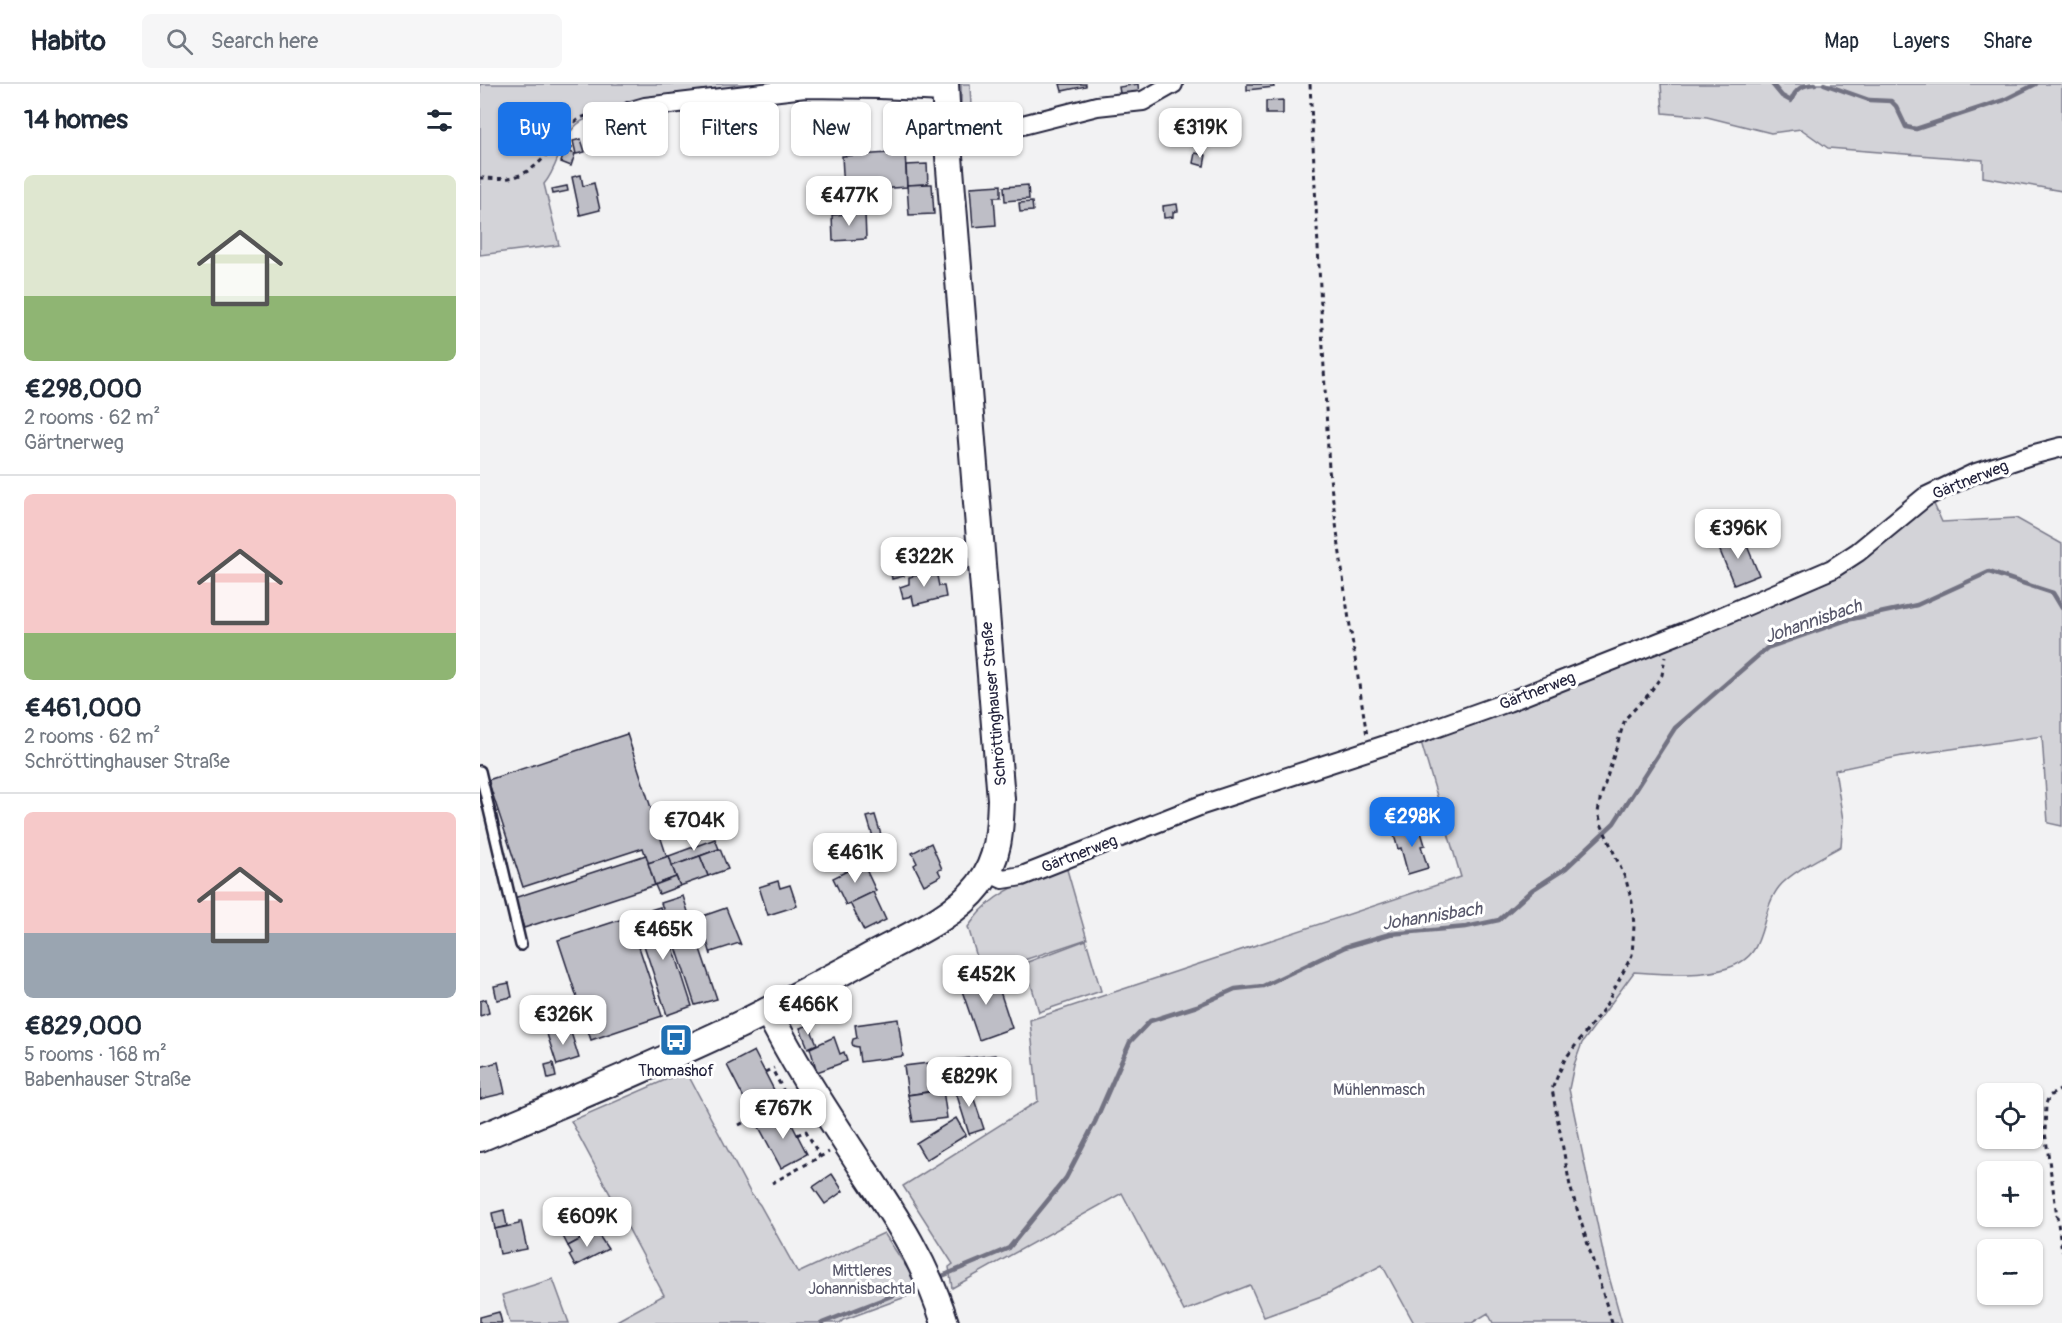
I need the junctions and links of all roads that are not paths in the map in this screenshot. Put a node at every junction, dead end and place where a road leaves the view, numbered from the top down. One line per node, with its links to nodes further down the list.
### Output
1 (1173, 84): 4 (street)
2 (945, 88): 3 (street, Schröttinghauser Straße)
3 (668, 105)
4 (1023, 125)
5 (949, 156): 8 (main road, Schröttinghauser Straße)
6 (2062, 447): 8 (street, Gärtnerweg)
7 (480, 771): 9 (lane)
8 (988, 872): 10 (main road, Schröttinghauser Straße)
9 (521, 945)
10 (768, 1011): 11 (main road, Schröttinghauser Straße); 12 (main road)
11 (480, 1138)
12 (945, 1323)

